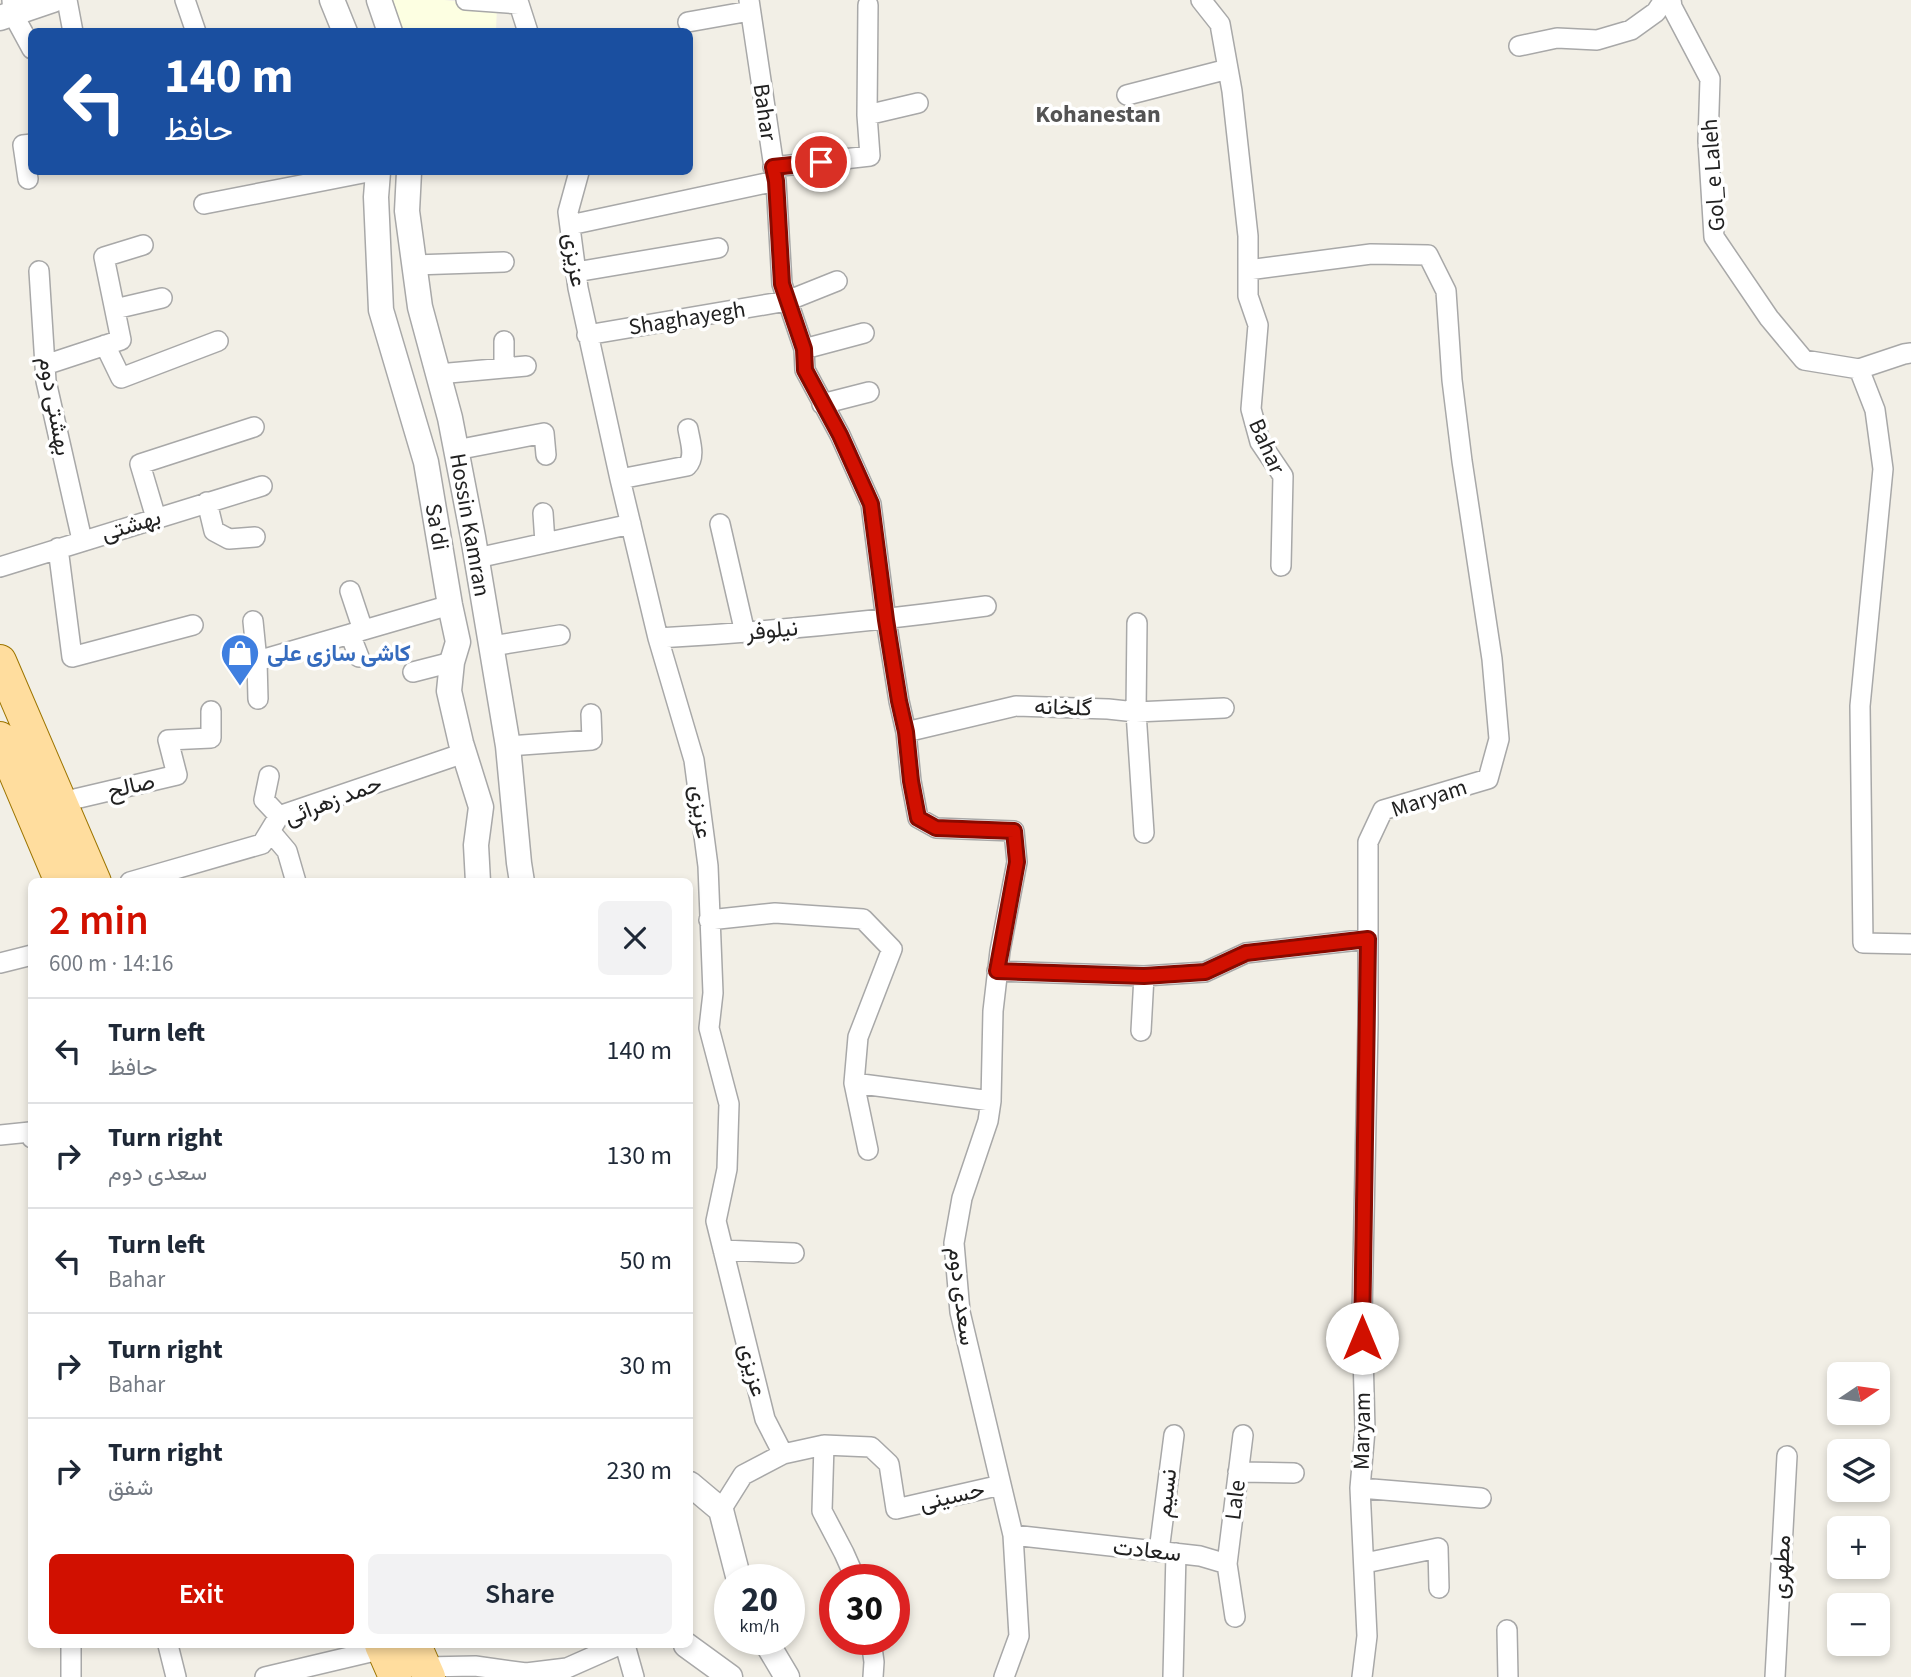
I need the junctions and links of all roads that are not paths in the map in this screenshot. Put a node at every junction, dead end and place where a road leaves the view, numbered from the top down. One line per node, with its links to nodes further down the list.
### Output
1 (53, 0): 12 (street)
2 (67, 0): 14 (street)
3 (185, 0): 15 (street)
4 (332, 0): 16 (street)
5 (379, 0): 17 (street)
6 (466, 0): 18 (street)
7 (1201, 0): 21 (street, Bahar)
8 (1664, 0): 20 (street)
9 (1671, 0): 55 (street, Gol_e Laleh)
10 (868, 5): 24 (street)
11 (749, 6): 13 (street); 26 (street, Bahar)
12 (8, 10): 19 (street)
13 (688, 22)
14 (72, 28)
15 (194, 28)
16 (343, 28)
17 (389, 28)
18 (527, 28)
19 (28, 42)
20 (1519, 46)
21 (1228, 69): 22 (street); 38 (street, Bahar)
22 (1127, 95)
23 (918, 103): 24 (street)
24 (867, 115): 26 (street)
25 (28, 144): 31 (street)
26 (775, 174): 33 (street); 43 (street, Bahar)
27 (353, 175): 32 (street)
28 (378, 175): 78 (street, Sa'di)
29 (409, 175): 37 (street, Hossin Kamran)
30 (578, 175): 33 (street, عزیزی)
31 (28, 179)
32 (204, 204)
33 (570, 225): 40 (street, عزیزی)
34 (143, 245): 44 (street)
35 (718, 248): 40 (street)
36 (504, 262): 37 (street)
37 (414, 265): 56 (street, Hossin Kamran)
38 (1248, 270): 76 (street, Bahar); 115 (street, Maryam)
39 (39, 271): 52 (street, بهشتی دوم)
40 (576, 272): 46 (street, عزیزی)
41 (837, 281): 43 (street, Shaghayegh)
42 (162, 298): 44 (street)
43 (787, 301): 46 (street, Shaghayegh); 50 (street, Bahar)
44 (115, 309): 49 (street)
45 (864, 333): 50 (street)
46 (587, 335): 63 (street, عزیزی)
47 (218, 341): 49 (street)
48 (504, 341): 54 (street)
49 (105, 345): 52 (street)
50 (804, 349): 58 (street, Bahar)
51 (1911, 353): 55 (street)
52 (45, 365): 71 (street, بهشتی دوم)
53 (526, 366): 54 (street)
54 (504, 368): 56 (street)
55 (1859, 369): 116 (street)
56 (438, 374): 61 (street, Hossin Kamran)
57 (869, 392): 58 (street)
58 (822, 404): 80 (street, Bahar)
59 (254, 427): 67 (street)
60 (688, 429): 63 (street)
61 (456, 450): 62 (street); 74 (street, Hossin Kamran)
62 (546, 455)
63 (620, 479): 68 (street, عزیزی)
64 (262, 486): 65 (street, بهشتی)
65 (207, 502): 67 (street, بهشتی); 70 (street)
66 (543, 513): 72 (street)
67 (156, 518): 71 (street, بهشتی)
68 (631, 524): 72 (street); 87 (street, عزیزی)
69 (720, 524): 85 (street)
70 (255, 537)
71 (82, 540): 73 (street, بهشتی)
72 (545, 542): 74 (street)
73 (58, 548): 75 (street, بهشتی); 83 (street)
74 (477, 558): 88 (street, Hossin Kamran)
75 (0, 566)
76 (1281, 566)
77 (350, 592): 84 (street)
78 (450, 604): 84 (street); 92 (street, Sa'di)
79 (986, 606): 80 (street, نیلوفر)
80 (886, 620): 85 (street, نیلوفر); 99 (street, Bahar)
81 (253, 621): 91 (street)
82 (1137, 623): 97 (street)
83 (193, 625)
84 (356, 632): 89 (street); 91 (street)
85 (745, 633): 87 (street, نیلوفر)
86 (560, 635): 88 (street)
87 (658, 638): 114 (street, عزیزی)
88 (492, 646): 101 (street, Hossin Kamran)
89 (359, 657)
90 (0, 661): 104 (main road)
91 (257, 661): 94 (street)
92 (452, 662): 93 (street); 102 (street, Sa'di)
93 (413, 672)
94 (258, 699)
95 (1224, 708): 97 (street, گلخانه)
96 (211, 711): 104 (street, صالح)
97 (1136, 712): 99 (street, گلخانه); 107 (street)
98 (591, 714): 101 (street)
99 (906, 732): 106 (street, Bahar)
100 (0, 738): 108 (main road)
101 (508, 746): 113 (street, Hossin Kamran)
102 (464, 753): 105 (street, حمد زهرائی); 112 (street, Sa'di)
103 (269, 776): 105 (street)
104 (62, 802): 109 (main road)
105 (274, 823): 110 (street, حمد زهرائی); 111 (street)
106 (1014, 831): 119 (street, سعدی دوم)
107 (1144, 833)
108 (59, 878)
109 (93, 878)
110 (144, 878)
111 (295, 878)
112 (478, 878)
113 (521, 878)
114 (709, 920): 122 (street); 127 (street, عزیزی)
115 (1368, 939): 120 (street); 138 (street, Maryam)
116 (1911, 944)
117 (28, 956): 118 (street)
118 (0, 963)
119 (997, 971): 120 (street); 123 (street, سعدی دوم)
120 (1144, 976): 121 (street)
121 (1141, 1031)
122 (854, 1083): 123 (street); 126 (street)
123 (991, 1101): 136 (street, سعدی دوم)
124 (0, 1135): 125 (street)
125 (28, 1135)
126 (868, 1150)
127 (723, 1250): 128 (street); 132 (street, عزیزی)
128 (794, 1253)
129 (1174, 1435): 142 (street, نسیم)
130 (1242, 1435): 134 (street, Lale)
131 (824, 1445): 132 (street, حسینی); 136 (street, حسینی); 145 (street)
132 (783, 1454): 140 (street, حسینی)
133 (1787, 1456): 171 (street, مطهری)
134 (1238, 1472): 135 (street); 146 (street, Lale)
135 (1294, 1473)
136 (1001, 1485): 141 (street, سعدی دوم)
137 (693, 1487): 140 (street)
138 (1360, 1488): 139 (street); 143 (street, Maryam)
139 (1481, 1498)
140 (721, 1510): 144 (street)
141 (1013, 1535): 142 (street, سعادت); 167 (street, سعدی دوم)
142 (1168, 1552): 146 (street, سعادت); 168 (street, نسیم)
143 (1365, 1563): 147 (street); 169 (street, Maryam)
144 (734, 1564)
145 (849, 1564)
146 (1227, 1564): 148 (street)
147 (1439, 1587)
148 (1235, 1617)
149 (1507, 1630): 170 (street)
150 (71, 1648): 160 (street)
151 (169, 1648): 161 (street)
152 (612, 1648): 158 (street)
153 (626, 1648): 163 (street)
154 (690, 1648): 164 (street)
155 (774, 1655): 165 (street)
156 (873, 1655): 166 (street)
157 (386, 1657): 159 (street)
158 (423, 1663)
159 (306, 1672): 162 (street)
160 (71, 1677)
161 (176, 1677)
162 (265, 1677)
163 (634, 1677)
164 (730, 1677)
165 (787, 1677)
166 (873, 1677)
167 (1004, 1677)
168 (1173, 1677)
169 (1362, 1677)
170 (1508, 1677)
171 (1775, 1677)

